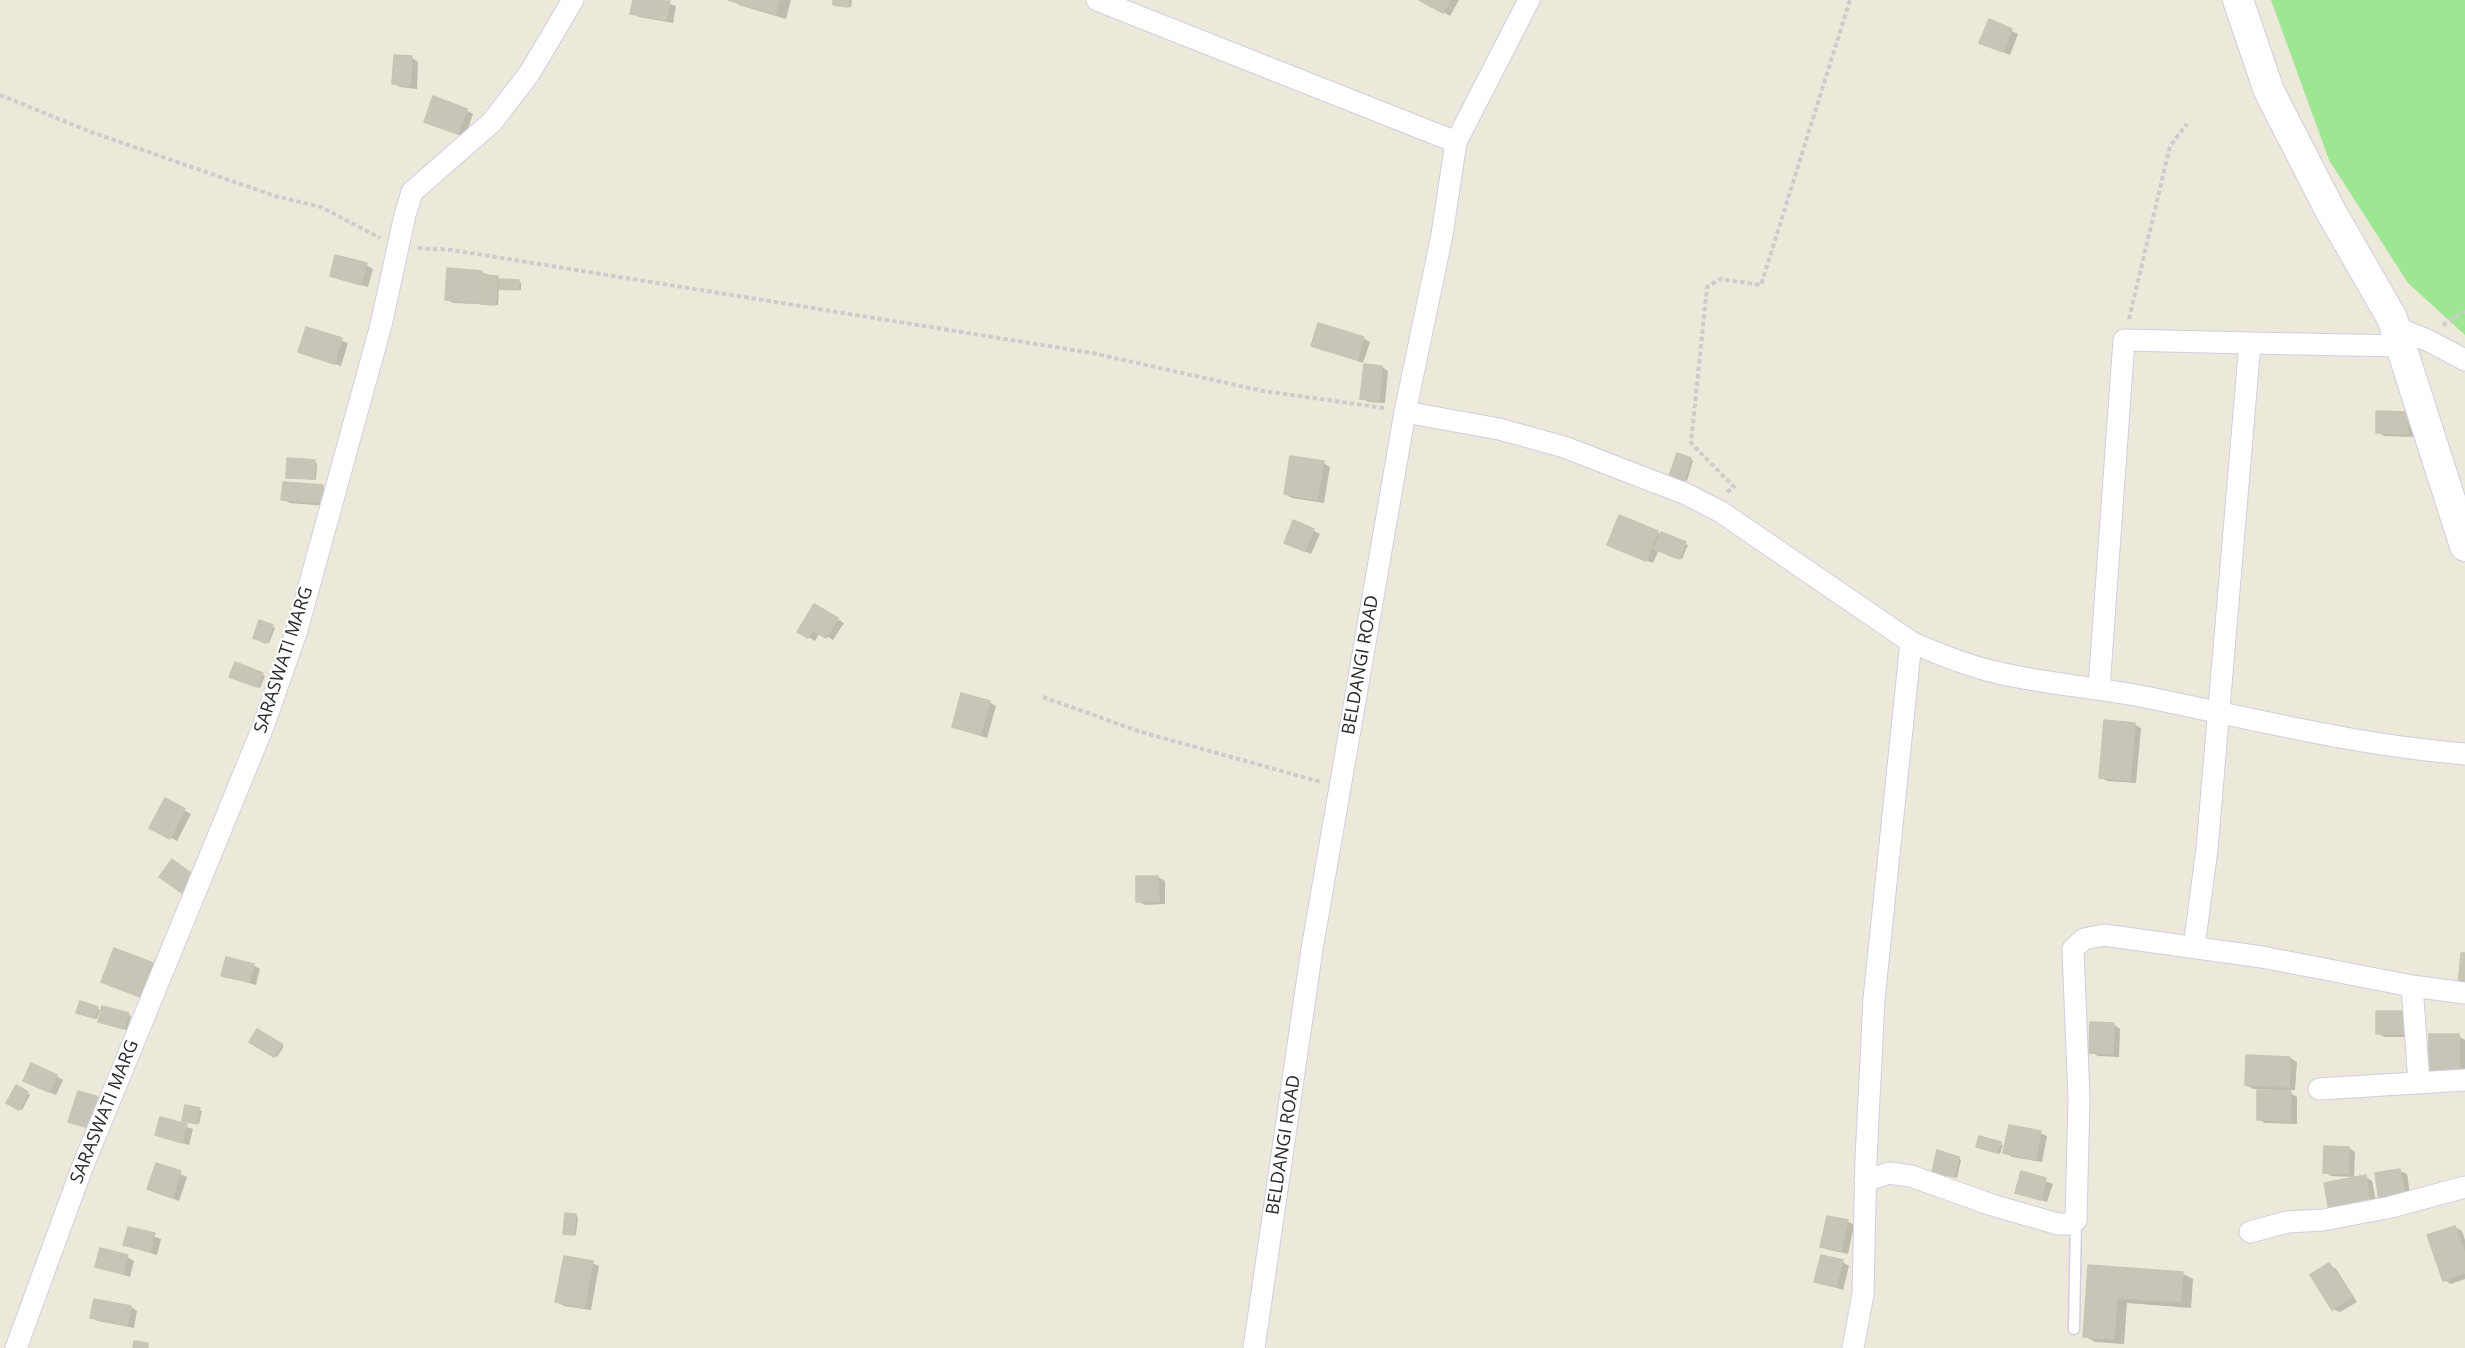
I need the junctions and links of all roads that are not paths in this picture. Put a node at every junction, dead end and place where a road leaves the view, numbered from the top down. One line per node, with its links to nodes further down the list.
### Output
1 (573, 0): 26 (street, SARASWATI MARG)
2 (1097, 0): 5 (street)
3 (1528, 0): 5 (street, BELDANGI ROAD)
4 (2238, 0): 6 (street)
5 (1456, 142): 9 (street, BELDANGI ROAD)
6 (2398, 337): 7 (street); 8 (street); 10 (street)
7 (2250, 343): 12 (street); 13 (street)
8 (2465, 360)
9 (1405, 412): 11 (street); 27 (street, BELDANGI ROAD)
10 (2465, 546)
11 (1911, 642): 12 (street); 21 (street)
12 (2099, 688): 13 (street)
13 (2217, 712): 14 (street); 15 (street)
14 (2465, 754)
15 (2194, 947): 16 (street); 23 (street)
16 (2412, 986): 17 (street); 19 (street)
17 (2465, 993)
18 (2465, 1080): 19 (street)
19 (2419, 1082): 20 (street)
20 (2319, 1089)
21 (1865, 1181): 23 (street); 28 (street)
22 (2465, 1187): 24 (street)
23 (2076, 1220): 25 (lane)
24 (2250, 1232)
25 (2074, 1329)
26 (16, 1348)
27 (1254, 1348)
28 (1853, 1348)

